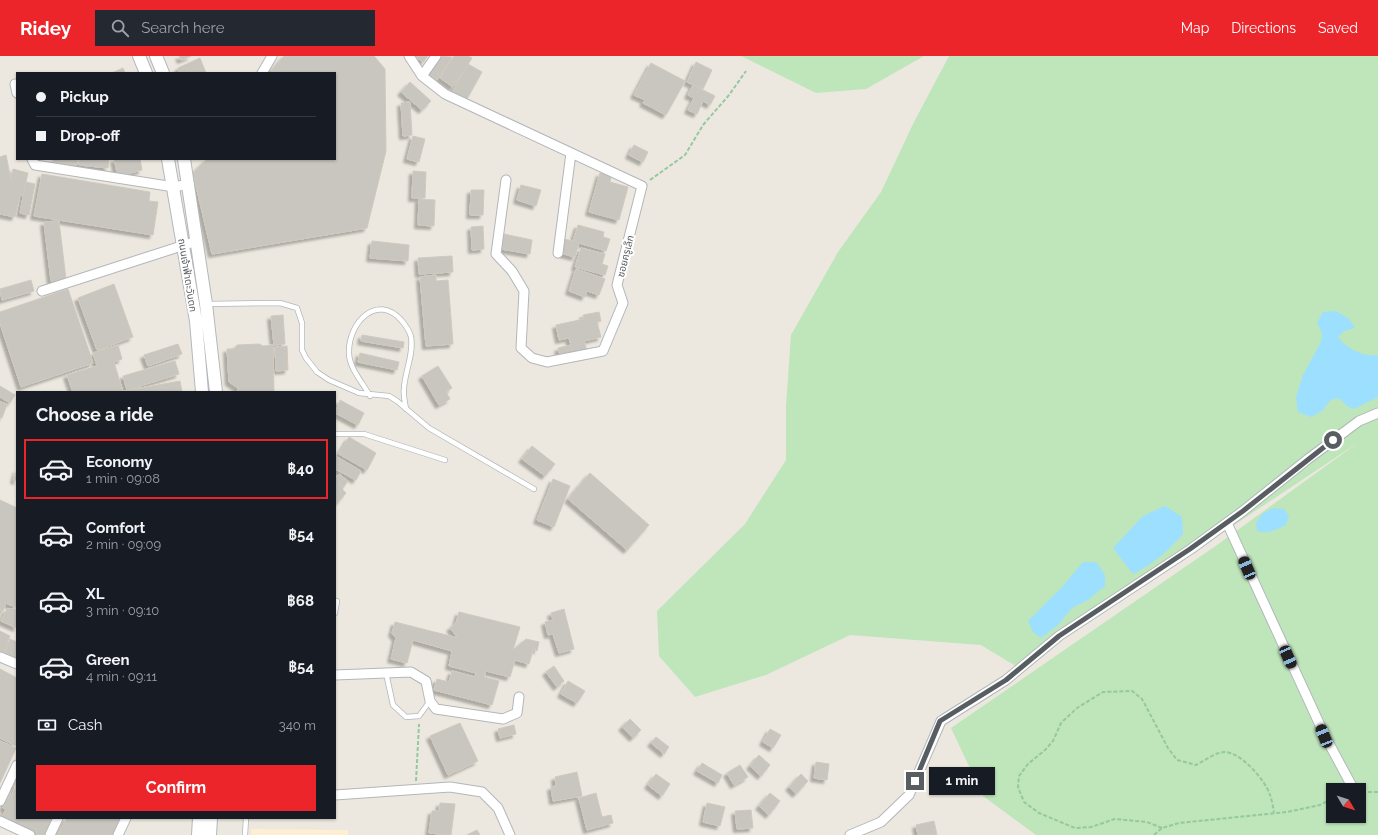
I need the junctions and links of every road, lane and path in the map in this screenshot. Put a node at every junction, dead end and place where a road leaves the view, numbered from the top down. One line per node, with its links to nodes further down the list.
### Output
1 (139, 56): 7 (main road)
2 (156, 56): 8 (main road)
3 (272, 56): 9 (street)
4 (409, 56): 10 (street)
5 (436, 56): 10 (street)
6 (746, 71): 17 (path)
7 (146, 72)
8 (163, 72)
9 (263, 72)
10 (422, 76): 11 (street)
11 (571, 153): 17 (street); 21 (street)
12 (32, 160): 18 (street)
13 (168, 160): 18 (main road, ถนนเจ้าฟ้าตะวันตก)
14 (184, 160): 16 (main road, ถนนเจ้าฟ้าตะวันตก)
15 (506, 180): 17 (street, ซอยครูเล็ก)
16 (189, 184): 18 (street); 19 (main road, ถนนเจ้าฟ้าตะวันตก)
17 (642, 186)
18 (174, 187): 20 (main road, ถนนเจ้าฟ้าตะวันตก)
19 (197, 241): 20 (street); 23 (main road, ถนนเจ้าฟ้าตะวันตก)
20 (183, 244): 22 (street); 24 (main road, ถนนเจ้าฟ้าตะวันตก)
21 (558, 254)
22 (42, 291)
23 (206, 304): 25 (main road, ถนนเจ้าฟ้าตะวันตก); 26 (lane)
24 (202, 391)
25 (216, 391)
26 (370, 396): 27 (lane); 27 (lane)
27 (406, 409): 31 (lane)
28 (1378, 413): 32 (street)
29 (336, 434): 30 (lane)
30 (445, 460)
31 (534, 489)
32 (1228, 523): 43 (street); 65 (street)
33 (337, 601): 34 (lane)
34 (336, 607)
35 (0, 657): 36 (street)
36 (16, 664)
37 (386, 673): 38 (street); 40 (street); 41 (lane)
38 (336, 675)
39 (519, 697): 40 (street)
40 (430, 701): 41 (lane)
41 (419, 716): 44 (path)
42 (16, 767): 48 (street)
43 (1350, 783)
44 (416, 790): 47 (street); 64 (street)
45 (1366, 792): 46 (path)
46 (1378, 792)
47 (336, 795)
48 (0, 802)
49 (1326, 802): 50 (path)
50 (1274, 813): 57 (path); 57 (path)
51 (58, 819): 59 (street)
52 (126, 819): 60 (street)
53 (199, 819): 61 (main road)
54 (211, 819): 62 (main road)
55 (246, 819): 63 (lane)
56 (0, 821): 58 (street)
57 (1162, 828): 66 (path)
58 (30, 835)
59 (50, 835)
60 (118, 835)
61 (198, 835)
62 (210, 835)
63 (245, 835)
64 (510, 835)
65 (850, 835)
66 (1154, 835)

